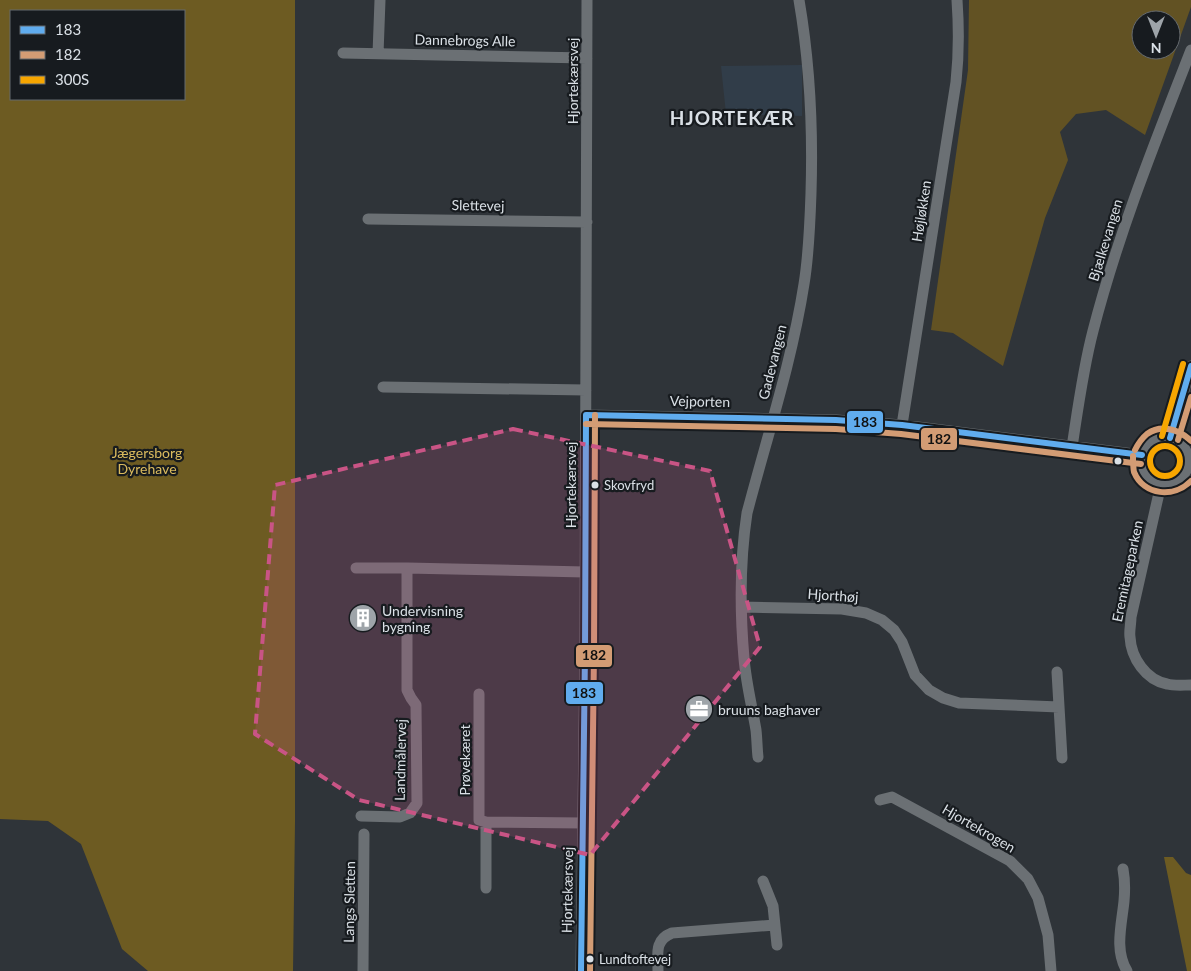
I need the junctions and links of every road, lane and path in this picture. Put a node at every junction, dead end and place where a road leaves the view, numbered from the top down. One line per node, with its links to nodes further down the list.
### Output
1 (380, 0): 7 (street)
2 (587, 0): 8 (street, Hjortekærsvej)
3 (799, 0): 15 (street, Gadevangen)
4 (958, 0): 16 (street, Højløkken)
5 (1191, 50): 18 (street, Bjælkevangen)
6 (343, 53): 7 (street, Dannebrogs Alle)
7 (378, 54): 8 (street, Dannebrogs Alle)
8 (587, 58): 10 (street, Hjortekærsvej)
9 (368, 219): 10 (street, Slettevej)
10 (587, 222): 13 (street, Hjortekærsvej)
11 (1191, 366): 17 (street)
12 (383, 387): 13 (street)
13 (586, 390): 14 (street, Hjortekærsvej)
14 (586, 415): 15 (street, Vejporten); 24 (street, Hjortekærsvej)
15 (773, 418): 16 (street, Vejporten); 25 (street, Gadevangen)
16 (902, 425): 18 (street, Vejporten)
17 (1170, 438): 19 (street); 20 (street)
18 (1072, 447): 19 (street, Vejporten)
19 (1142, 455): 21 (street)
20 (1189, 469): 21 (street)
21 (1160, 484): 27 (street, Eremitageparken)
22 (356, 568): 23 (street)
23 (406, 568): 24 (street); 33 (street, Landmålervej)
24 (585, 572): 35 (street, Hjortekærsvej)
25 (742, 607): 29 (street, Hjorthøj); 30 (street, Gadevangen)
26 (1057, 672): 29 (street)
27 (1191, 685)
28 (479, 694): 34 (street, Prøvekæret)
29 (1059, 708): 31 (street)
30 (758, 757)
31 (1062, 758)
32 (880, 800): 45 (street, Hjortekrogen)
33 (360, 816)
34 (486, 822): 35 (street); 39 (street, Prøvekæret)
35 (583, 823): 43 (street, Hjortekærsvej)
36 (364, 834): 42 (street, Langs Sletten)
37 (1123, 869): 46 (street)
38 (763, 881): 40 (street)
39 (486, 888)
40 (775, 925): 41 (street); 44 (street)
41 (777, 945)
42 (363, 971)
43 (581, 971)
44 (658, 971)
45 (1051, 971)
46 (1127, 971)

